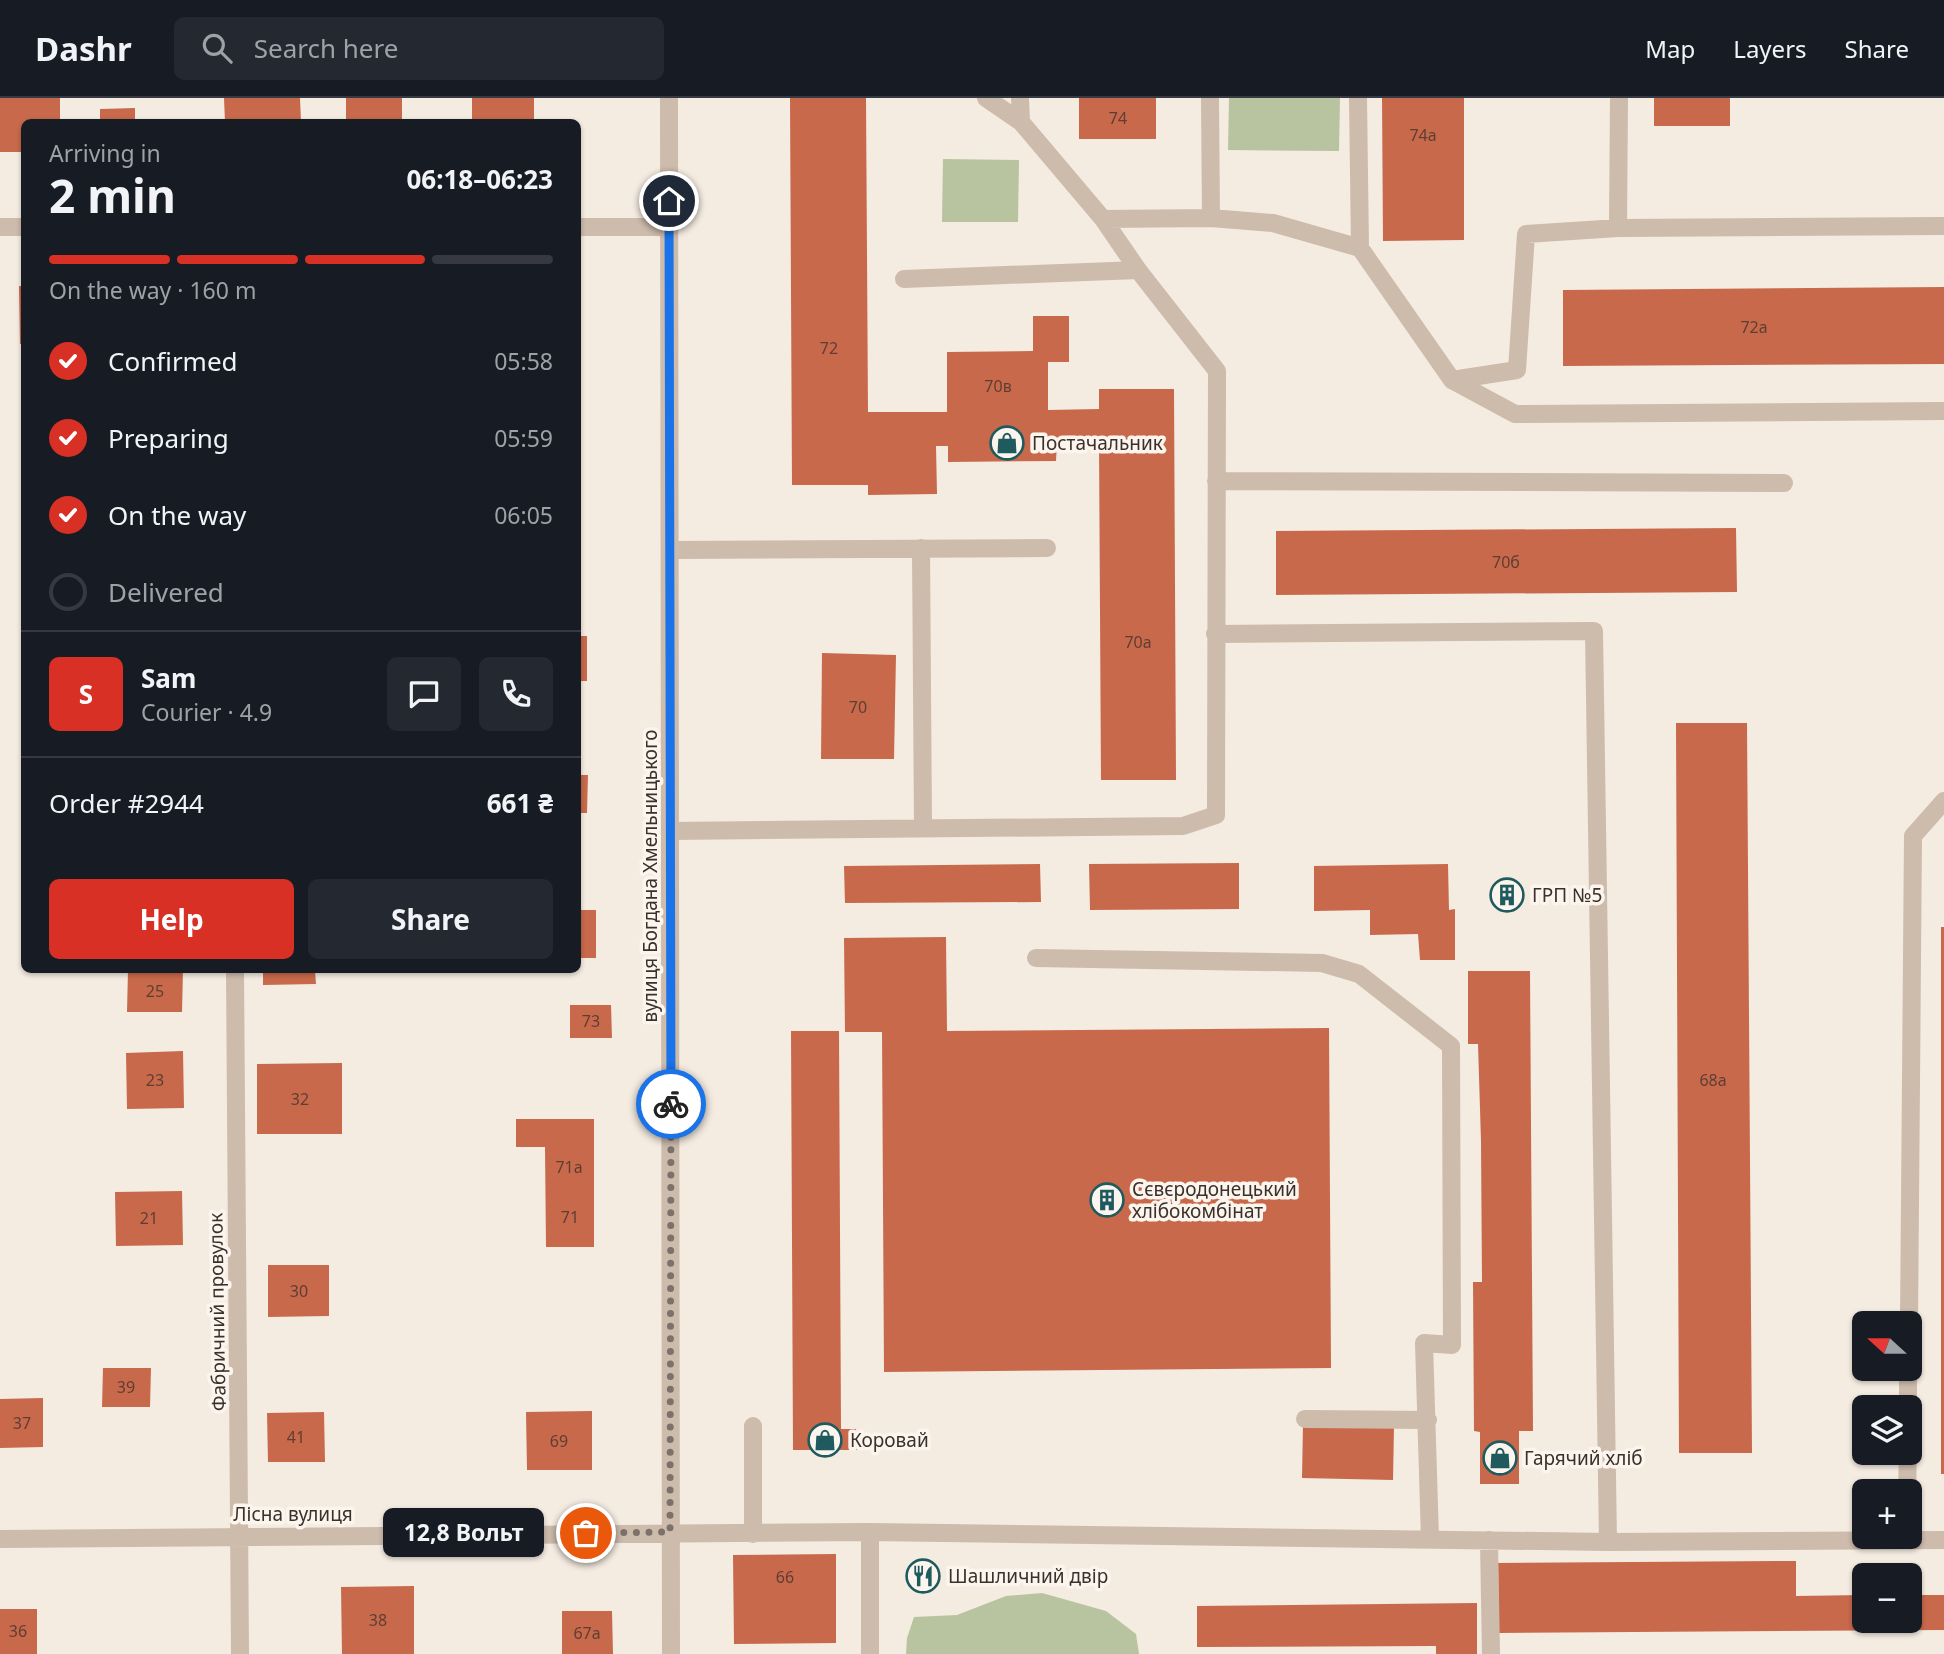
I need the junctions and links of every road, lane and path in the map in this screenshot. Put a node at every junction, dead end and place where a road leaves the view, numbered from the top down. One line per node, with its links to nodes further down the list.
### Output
1 (669, 98): 14 (street, вулиця Богдана Хмельницького)
2 (986, 98): 7 (street)
3 (1020, 98): 7 (street)
4 (1210, 98): 8 (street)
5 (1358, 98): 16 (street)
6 (1619, 98): 15 (street)
7 (1021, 122): 9 (street)
8 (1211, 218): 9 (street); 16 (street)
9 (1103, 219): 17 (street)
10 (581, 226): 14 (street)
11 (1944, 226): 15 (street)
12 (0, 227): 13 (street)
13 (21, 227)
14 (669, 227): 25 (street, вулиця Богдана Хмельницького)
15 (1618, 228): 19 (street)
16 (1360, 248): 19 (street)
17 (1138, 270): 18 (street); 21 (street)
18 (904, 279)
19 (1452, 380): 20 (street)
20 (1944, 411)
21 (1216, 481): 22 (street); 26 (street)
22 (1784, 483)
23 (921, 548): 24 (street); 25 (street); 28 (street)
24 (1047, 548)
25 (670, 550): 29 (street, вулиця Богдана Хмельницького)
26 (1215, 634): 28 (street); 46 (street)
27 (1944, 801): 32 (street)
28 (923, 828): 29 (street)
29 (671, 831): 36 (street, вулиця Богдана Хмельницького)
30 (1036, 958): 34 (street)
31 (235, 973): 39 (street, Фабричний провулок)
32 (1909, 1311)
33 (1306, 1419): 34 (street)
34 (1427, 1420): 41 (street)
35 (753, 1426): 38 (street)
36 (670, 1532): 38 (street, Лісна вулиця); 39 (street, Лісна вулиця); 48 (street, вулиця Богдана Хмельницького)
37 (870, 1532): 38 (street, Лісна вулиця); 41 (street, Лісна вулиця); 49 (street)
38 (753, 1534)
39 (240, 1536): 40 (street, Лісна вулиця); 47 (street, Фабричний провулок)
40 (0, 1539)
41 (1430, 1539): 44 (street, Лісна вулиця)
42 (1852, 1539): 46 (street, Лісна вулиця)
43 (1922, 1539): 45 (street, Лісна вулиця)
44 (1489, 1540): 46 (street, Лісна вулиця); 50 (street)
45 (1944, 1540)
46 (1608, 1542)
47 (240, 1654)
48 (671, 1654)
49 (870, 1654)
50 (1491, 1654)

